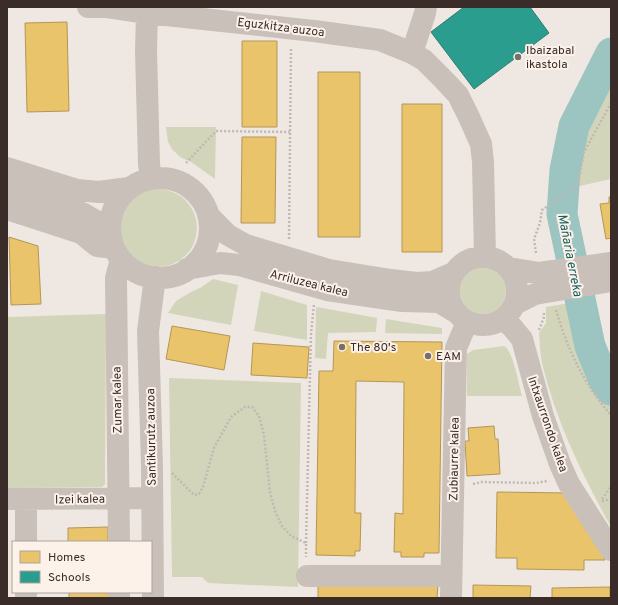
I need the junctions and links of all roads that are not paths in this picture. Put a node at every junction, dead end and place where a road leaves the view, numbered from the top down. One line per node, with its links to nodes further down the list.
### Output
1 (88, 7): 3 (street, Eguzkitza auzoa)
2 (426, 7): 4 (street)
3 (147, 13): 4 (street, Eguzkitza auzoa); 6 (street)
4 (412, 53): 12 (street)
5 (7, 168): 8 (street)
6 (151, 179): 8 (street); 10 (street)
7 (7, 187): 11 (street)
8 (129, 188): 11 (street)
9 (7, 209): 11 (street)
10 (208, 215): 15 (street); 16 (street, Arriluzea kalea)
11 (115, 246): 17 (street); 22 (street, Zumar kalea)
12 (485, 257): 14 (street, Arriluzea kalea); 16 (street, Arriluzea kalea)
13 (611, 264): 18 (street, Arriluzea kalea)
14 (509, 268): 18 (street, Arriluzea kalea); 20 (street)
15 (187, 269): 17 (street); 21 (street, Arriluzea kalea)
16 (453, 273): 21 (street)
17 (155, 277): 23 (street, Santikurutz auzoa)
18 (551, 281): 19 (street, Arriluzea kalea); 20 (street, Arriluzea kalea)
19 (611, 281)
20 (508, 312): 21 (street, Arriluzea kalea); 27 (street, Intxaurrondo kalea)
21 (461, 316): 29 (street, Zubiaurre kalea)
22 (119, 498): 23 (street, Izei kalea); 24 (street, Izei kalea); 26 (street, Zumar kalea)
23 (152, 498): 30 (street, Santikurutz auzoa)
24 (16, 499): 25 (street)
25 (26, 541)
26 (119, 541)
27 (611, 550)
28 (306, 576): 29 (street)
29 (451, 576): 31 (street, Zubiaurre kalea)
30 (153, 598)
31 (451, 598)

